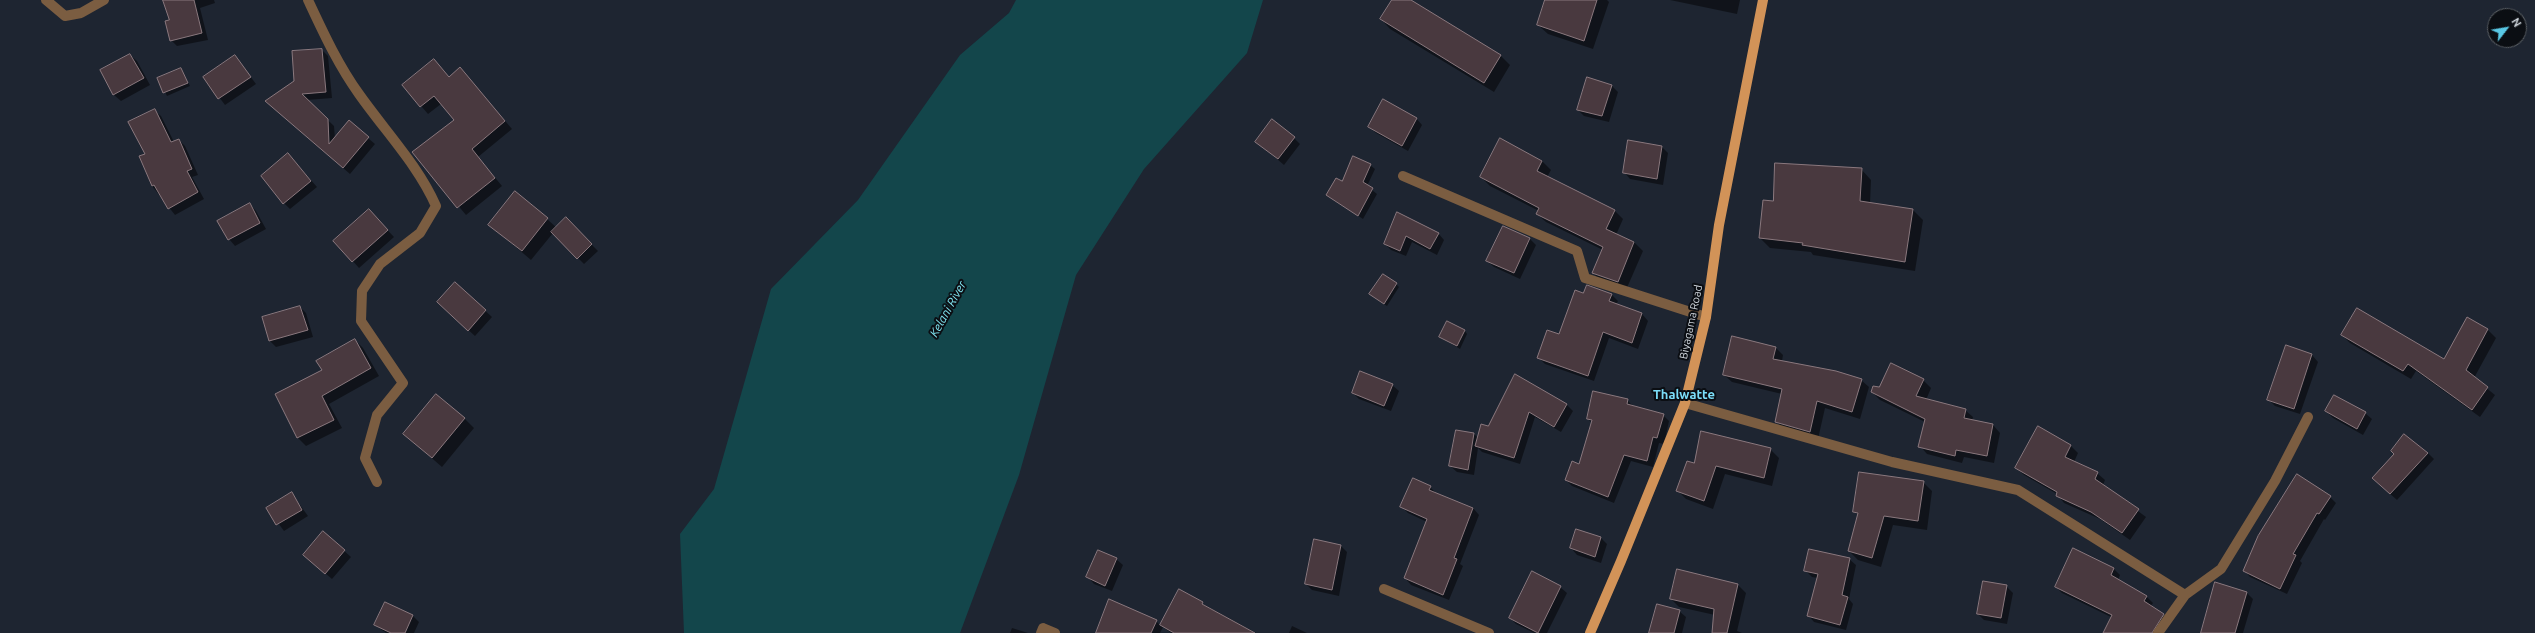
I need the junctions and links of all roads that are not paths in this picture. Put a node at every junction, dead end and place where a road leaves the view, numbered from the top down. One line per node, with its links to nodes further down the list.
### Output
1 (46, 0): 2 (street)
2 (104, 0)
3 (308, 0): 9 (street)
4 (1763, 0): 6 (main road, Biyagama Road)
5 (1403, 176): 6 (street)
6 (1706, 316): 7 (main road, Biyagama Road)
7 (1685, 403): 11 (street); 15 (main road, Biyagama Road)
8 (2308, 418): 11 (street)
9 (378, 482)
10 (1384, 589): 14 (street)
11 (2185, 595): 16 (street)
12 (1041, 633): 13 (street)
13 (1055, 633)
14 (1489, 633)
15 (1590, 633)
16 (2158, 633)

